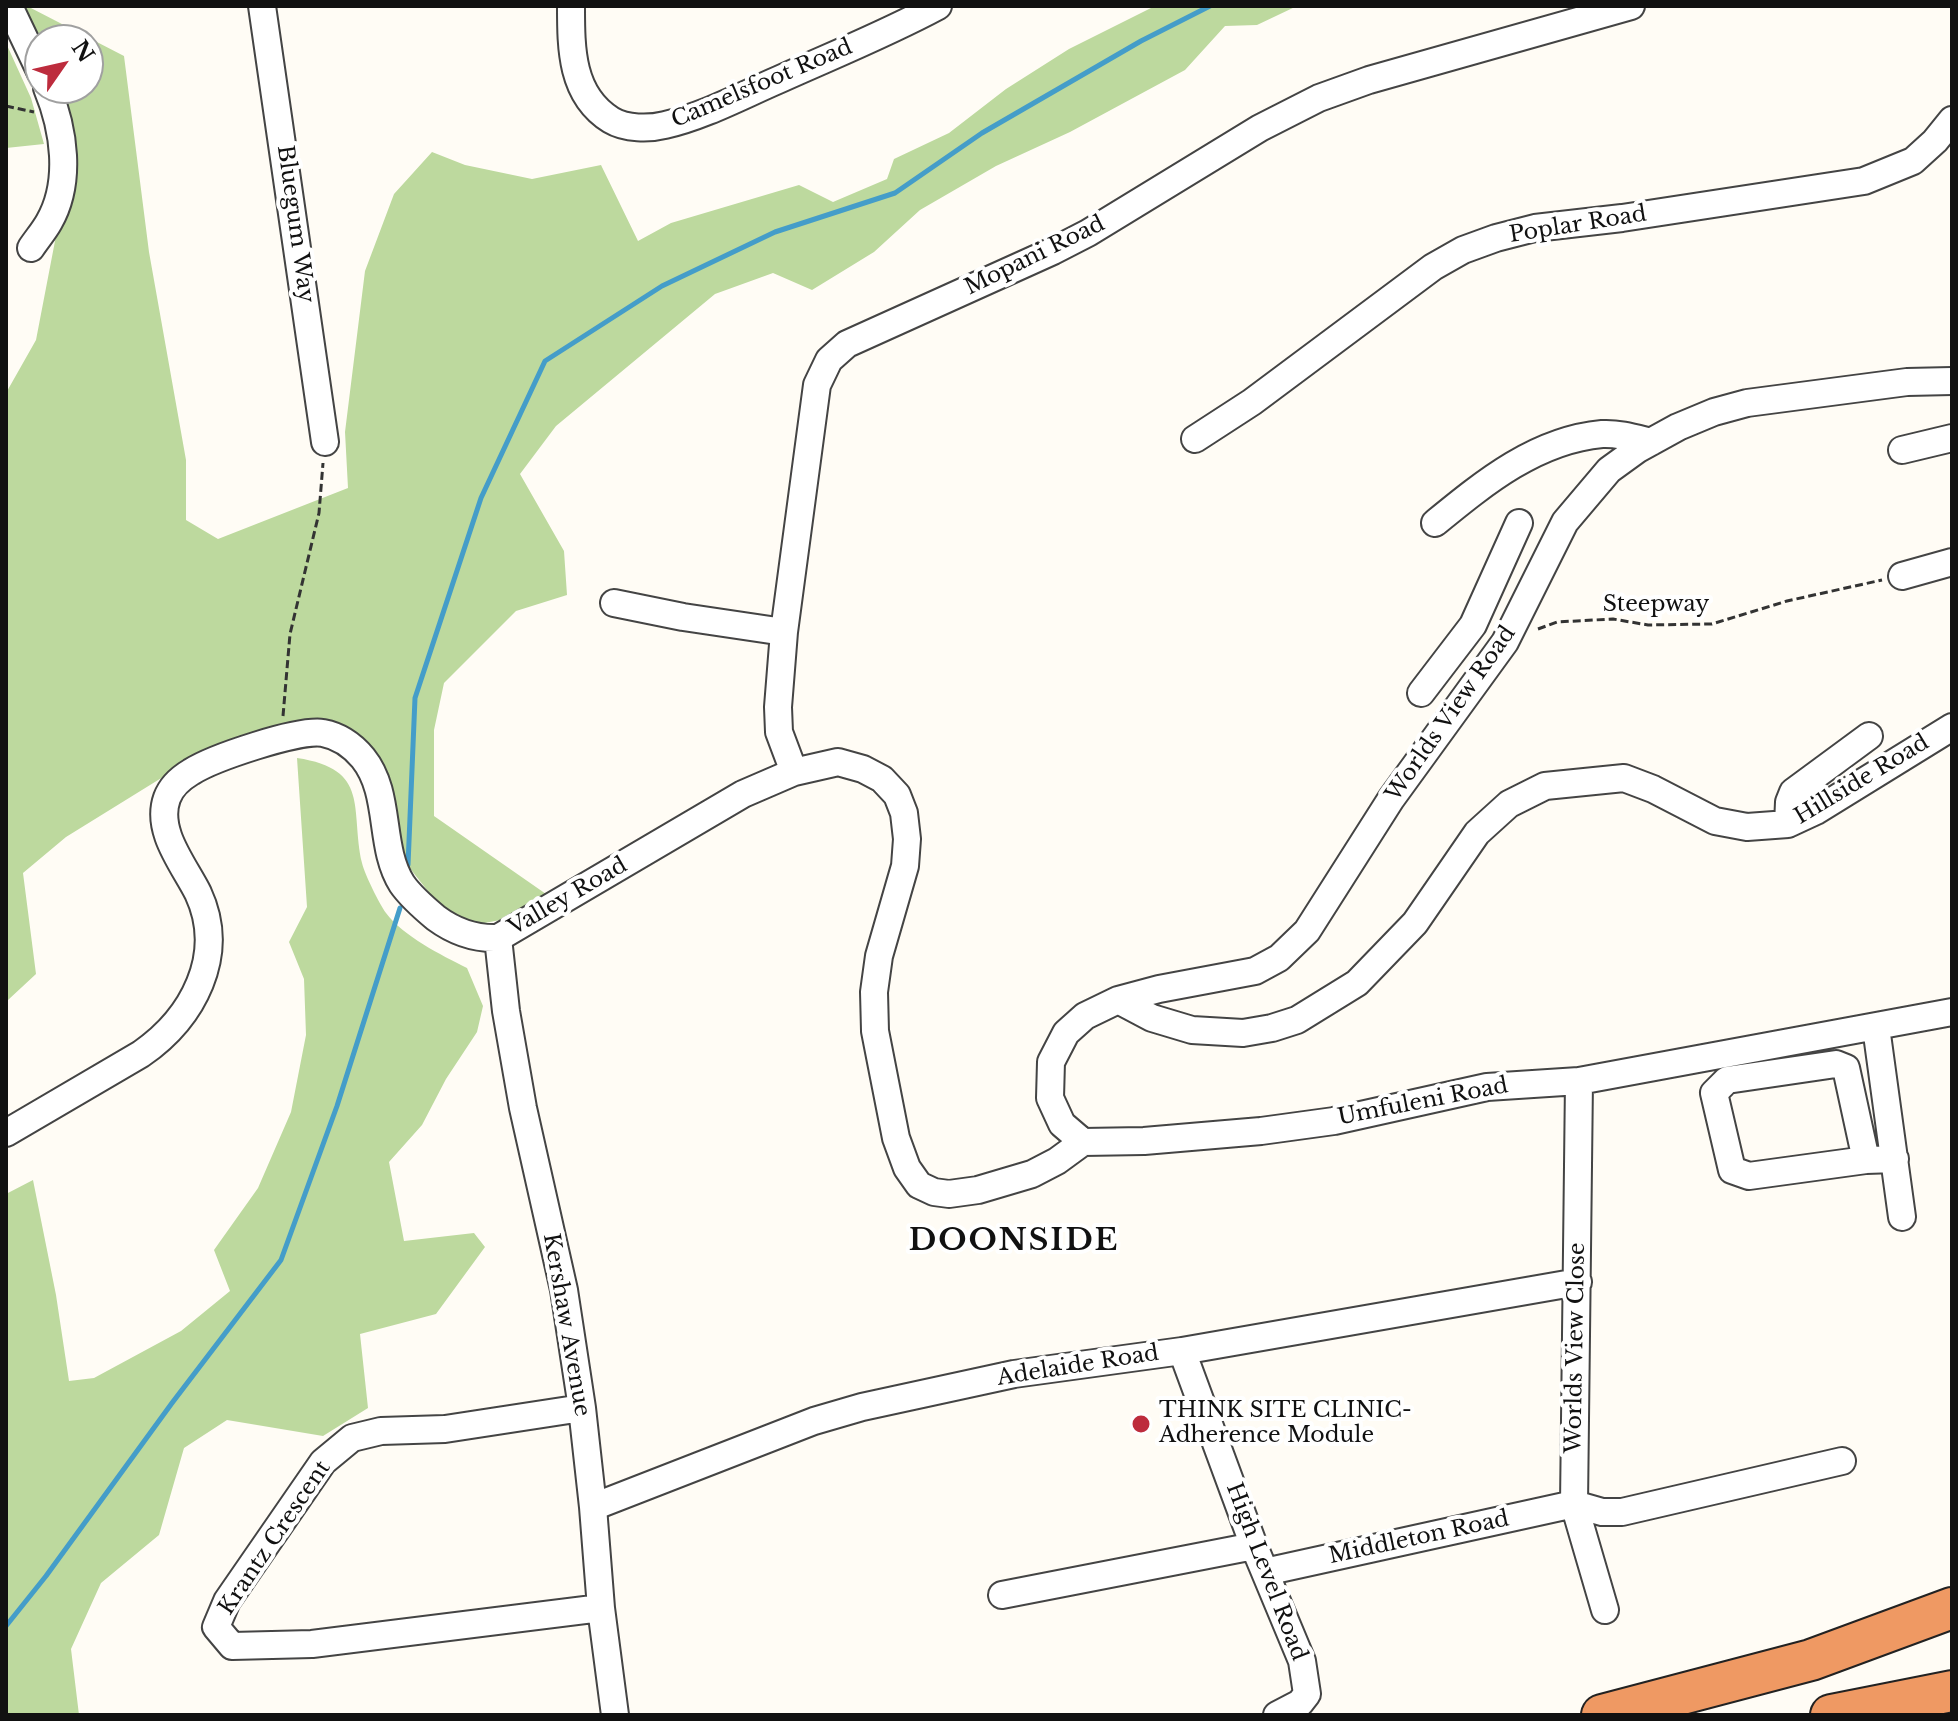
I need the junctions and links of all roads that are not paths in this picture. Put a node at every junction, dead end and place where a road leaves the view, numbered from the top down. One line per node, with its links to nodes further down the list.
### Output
1 (9, 6): 6 (street)
2 (262, 6): 13 (street, Bluegum Way)
3 (571, 6): 4 (street, Camelsfoot Road)
4 (938, 6)
5 (1631, 6): 22 (street, Mopani Road)
6 (24, 37)
7 (54, 104): 9 (street)
8 (1952, 120): 12 (street, Poplar Road)
9 (31, 248)
10 (1952, 381): 14 (street, Worlds View Road)
11 (1952, 438): 15 (street)
12 (1195, 439)
13 (325, 442)
14 (1651, 442): 16 (street); 23 (street, Worlds View Road)
15 (1902, 450)
16 (1435, 523)
17 (1519, 523): 21 (street)
18 (1952, 562): 19 (street)
19 (1902, 576)
20 (614, 603): 22 (street)
21 (1473, 625): 23 (street); 24 (street)
22 (784, 632): 27 (street, Mopani Road)
23 (1505, 642): 30 (street, Worlds View Road)
24 (1421, 693)
25 (1952, 727): 28 (street, Hillside Road)
26 (1869, 736): 28 (street)
27 (794, 772): 29 (street, Valley Road); 35 (street, Valley Road)
28 (1788, 824): 30 (street, Hillside Road)
29 (498, 938): 34 (street, Valley Road); 41 (street, Kershaw Avenue)
30 (1118, 1000): 35 (street, Worlds View Road)
31 (1952, 1012): 32 (street, Umfuleni Road)
32 (1876, 1027): 33 (street, Umfuleni Road); 36 (street)
33 (1579, 1081): 35 (street, Umfuleni Road); 39 (street, Worlds View Close)
34 (6, 1133)
35 (1083, 1142)
36 (1895, 1159): 37 (street); 38 (street)
37 (1866, 1160): 37 (street)
38 (1902, 1217)
39 (1578, 1282): 40 (street, Adelaide Road); 43 (street, Worlds View Close)
40 (1182, 1351): 44 (street, Adelaide Road); 45 (street, High Level Road)
41 (582, 1408): 44 (street, Kershaw Avenue); 48 (street, Krantz Crescent)
42 (1842, 1461): 43 (street)
43 (1574, 1504): 46 (street, Middleton Road); 50 (street, Worlds View Close)
44 (593, 1507): 48 (street, Kershaw Avenue)
45 (1254, 1546): 46 (street, High Level Road); 47 (street)
46 (1265, 1572): 52 (street, High Level Road)
47 (1002, 1595)
48 (601, 1608): 53 (street, Kershaw Avenue)
49 (1952, 1608): 54 (highway)
50 (1605, 1610)
51 (1952, 1691): 55 (highway)
52 (1289, 1709)
53 (615, 1715)
54 (1602, 1715)
55 (1831, 1715)

